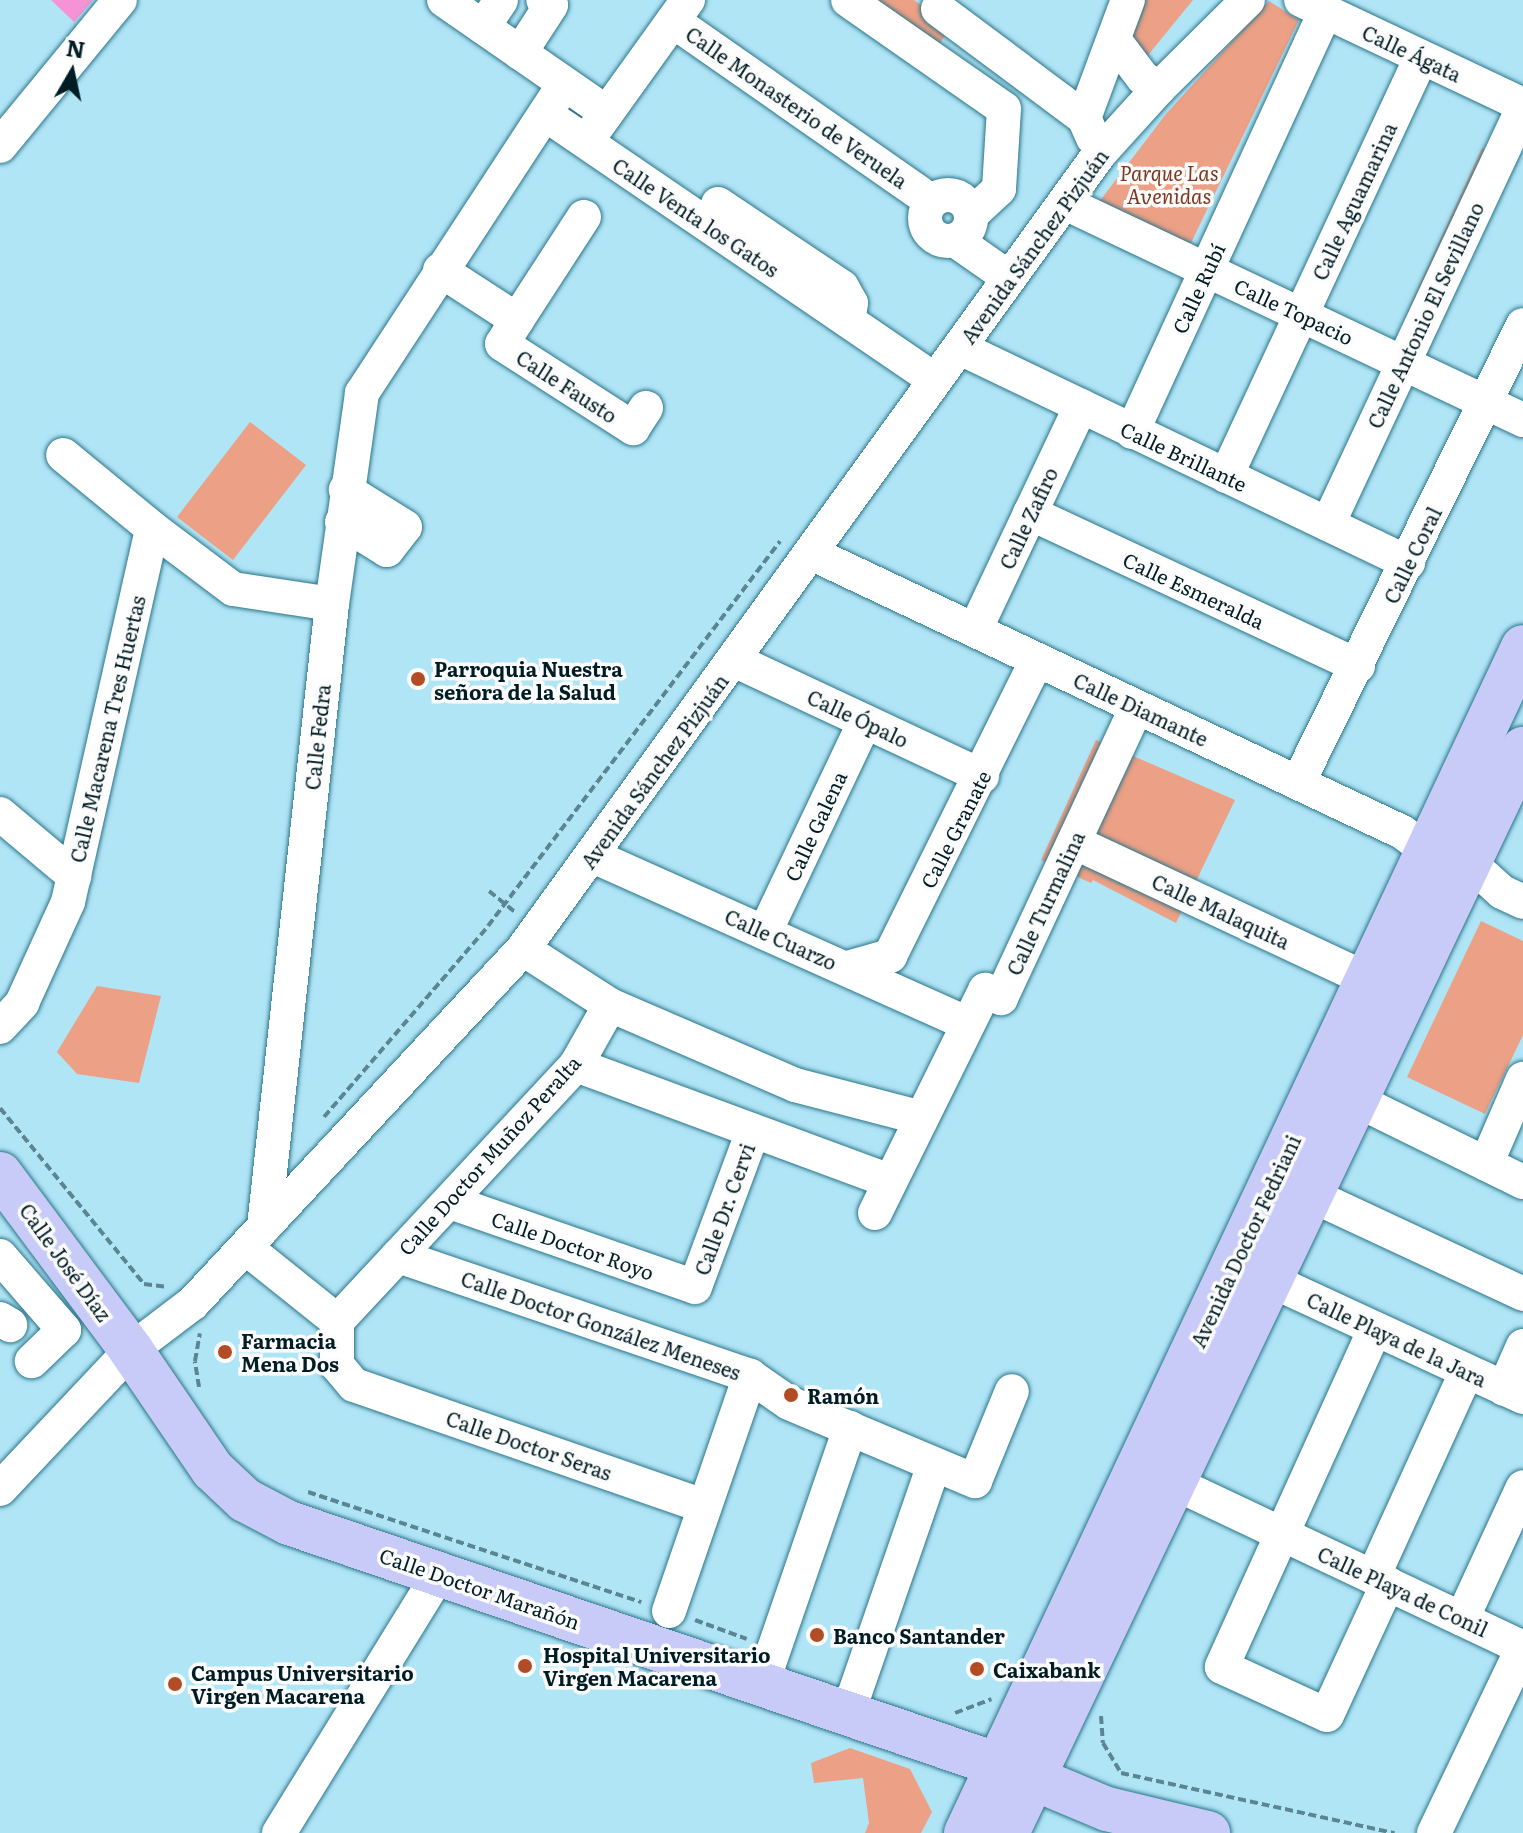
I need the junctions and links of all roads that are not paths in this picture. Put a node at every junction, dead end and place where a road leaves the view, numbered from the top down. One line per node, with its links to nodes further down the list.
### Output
1 (120, 0): 20 (street)
2 (444, 0): 10 (street, Calle Venta los Gatos)
3 (543, 0): 12 (street)
4 (848, 0): 27 (street)
5 (1128, 0): 11 (street)
6 (1248, 0): 15 (street, Avenida Sánchez Pizjuán)
7 (1313, 6): 13 (street, Calle Ágata); 26 (street, Calle Rubí)
8 (938, 9): 18 (street)
9 (681, 10): 19 (street); 22 (street, Calle Monasterio de Veruela)
10 (492, 14): 12 (street, Calle Venta los Gatos)
11 (1115, 41): 15 (street); 18 (street)
12 (520, 53): 14 (street, Calle Venta los Gatos)
13 (1421, 57): 16 (street, Calle Ágata); 28 (street, Calle Aguamarina)
14 (564, 84): 17 (street, Calle Fedra); 19 (street, Calle Venta los Gatos)
15 (1159, 88): 21 (street, Avenida Sánchez Pizjuán)
16 (1523, 106): 32 (street, Calle Antonio El Sevillano)
17 (545, 114): 19 (street, Calle Venta los Gatos); 25 (street, Calle Fedra)
18 (1084, 118): 21 (street)
19 (597, 126): 33 (street, Calle Venta los Gatos)
20 (0, 146)
21 (1100, 153): 23 (street, Avenida Sánchez Pizjuán)
22 (920, 193)
23 (1065, 203): 26 (street, Calle Topacio); 27 (street, Avenida Sánchez Pizjuán)
24 (584, 217): 29 (street)
25 (440, 270): 29 (street, Calle Fausto); 46 (street, Calle Fedra)
26 (1206, 270): 28 (street, Calle Topacio); 38 (street, Calle Rubí)
27 (1009, 278): 31 (street, Avenida Sánchez Pizjuán)
28 (1301, 315): 32 (street, Calle Topacio); 40 (street, Calle Aguamarina)
29 (517, 320): 36 (street, Calle Fausto)
30 (1523, 325): 34 (street, Calle Coral)
31 (960, 348): 33 (street, Avenida Sánchez Pizjuán); 35 (street, Calle Brillante)
32 (1402, 362): 34 (street, Calle Topacio); 42 (street, Calle Antonio El Sevillano)
33 (935, 380): 44 (street, Avenida Sánchez Pizjuán)
34 (1486, 402): 37 (street, Calle Topacio); 45 (street, Calle Coral)
35 (1081, 406): 38 (street, Calle Brillante); 41 (street, Calle Zafiro)
36 (646, 408)
37 (1523, 420)
38 (1132, 432): 40 (street, Calle Brillante)
39 (63, 455): 43 (street)
40 (1226, 476): 42 (street, Calle Brillante)
41 (1030, 513): 47 (street, Calle Zafiro); 51 (street, Calle Esmeralda)
42 (1328, 524): 45 (street, Calle Brillante)
43 (152, 528): 46 (street); 62 (street, Calle Macarena Tres Huertas)
44 (811, 553): 47 (street, Calle Diamante); 49 (street, Avenida Sánchez Pizjuán)
45 (1408, 563): 51 (street, Calle Coral)
46 (332, 604): 83 (street, Calle Fedra)
47 (975, 630): 50 (street, Calle Diamante)
48 (1523, 647): 59 (main road, Avenida Doctor Fedriani)
49 (734, 660): 53 (street, Calle Ópalo); 60 (street, Avenida Sánchez Pizjuán)
50 (1037, 660): 52 (street, Calle Diamante); 55 (street, Calle Granate)
51 (1358, 666): 56 (street, Calle Coral)
52 (1137, 707): 56 (street, Calle Diamante); 58 (street, Calle Turmalina)
53 (865, 721): 55 (street, Calle Ópalo); 64 (street, Calle Galena)
54 (1523, 749): 61 (main road, Avenida Doctor Fedriani)
55 (982, 776): 66 (street, Calle Granate)
56 (1298, 783): 59 (street, Calle Diamante)
57 (0, 814): 62 (street)
58 (1074, 842): 67 (street, Calle Malaquita); 69 (street, Calle Turmalina)
59 (1427, 850): 61 (street, Calle Diamante); 67 (main road, Avenida Doctor Fedriani)
60 (593, 856): 64 (street, Calle Cuarzo); 65 (street, Avenida Sánchez Pizjuán)
61 (1470, 863): 63 (street); 73 (main road, Avenida Doctor Fedriani)
62 (74, 876): 70 (street, Calle Macarena Tres Huertas)
63 (1523, 902)
64 (765, 932): 66 (street, Calle Cuarzo)
65 (523, 934): 68 (street); 83 (street, Avenida Sánchez Pizjuán)
66 (847, 968): 69 (street, Calle Cuarzo)
67 (1369, 980): 112 (main road, Avenida Doctor Fedriani)
68 (610, 1005): 71 (street, Calle Doctor Muñoz Peralta); 74 (street)
69 (967, 1023): 74 (street, Calle Turmalina)
70 (0, 1027)
71 (576, 1065): 75 (street); 81 (street, Calle Doctor Muñoz Peralta)
72 (1523, 1079): 76 (street)
73 (1356, 1100): 76 (street); 80 (main road, Avenida Doctor Fedriani)
74 (922, 1118): 78 (street, Calle Turmalina)
75 (753, 1131): 78 (street); 87 (street, Calle Dr. Cervi)
76 (1486, 1164): 79 (street)
77 (0, 1174): 92 (main road, Calle José Díaz)
78 (889, 1181): 82 (street, Calle Turmalina)
79 (1523, 1182)
80 (1311, 1195): 86 (main road, Avenida Doctor Fedriani); 88 (street)
81 (450, 1202): 85 (street, Calle Doctor Muñoz Peralta); 87 (street, Calle Doctor Royo)
82 (875, 1213)
83 (255, 1237): 89 (street); 92 (street, Avenida Sánchez Pizjuán)
84 (0, 1256): 93 (street)
85 (398, 1256): 89 (street, Calle Doctor Muñoz Peralta); 95 (street, Calle Doctor González Meneses)
86 (1270, 1280): 90 (street, Calle Playa de la Jara); 100 (main road, Avenida Doctor Fedriani)
87 (695, 1287)
88 (1523, 1294)
89 (337, 1321): 103 (street, Calle Doctor Seras)
90 (1375, 1329): 94 (street, Calle Playa de la Jara); 104 (street)
91 (1523, 1346): 97 (street)
92 (131, 1350): 102 (street, Avenida Sánchez Pizjuán); 105 (main road, Calle Doctor Marañón)
93 (32, 1361)
94 (1467, 1371): 97 (street, Calle Playa de la Jara); 106 (street)
95 (750, 1376): 98 (street, Calle Doctor González Meneses); 103 (street)
96 (1012, 1391): 99 (street, Calle Doctor González Meneses)
97 (1514, 1393)
98 (850, 1428): 99 (street, Calle Doctor González Meneses); 110 (street)
99 (934, 1464): 111 (street)
100 (1174, 1483): 104 (street, Calle Playa de Conil); 112 (main road, Avenida Doctor Fedriani)
101 (1523, 1487): 108 (street)
102 (0, 1489)
103 (704, 1506): 107 (street)
104 (1283, 1535): 106 (street, Calle Playa de Conil); 106 (street)
105 (439, 1574): 110 (main road, Calle Doctor Marañón); 113 (street)
106 (1381, 1580): 108 (street, Calle Playa de Conil)
107 (664, 1610)
108 (1462, 1619): 109 (street, Calle Playa de Conil)
109 (1523, 1648): 117 (street, Calle Playa de Conil)
110 (760, 1663): 111 (main road, Calle Doctor Marañón)
111 (848, 1713): 112 (main road, Calle Doctor Marañón)
112 (1015, 1771): 114 (main road, Avenida Doctor Fedriani); 115 (main road, Avenida Doctor Fedriani); 116 (main road, Calle Doctor Marañón)
113 (279, 1833)
114 (966, 1833)
115 (1007, 1833)
116 (1208, 1833)
117 (1434, 1833)

